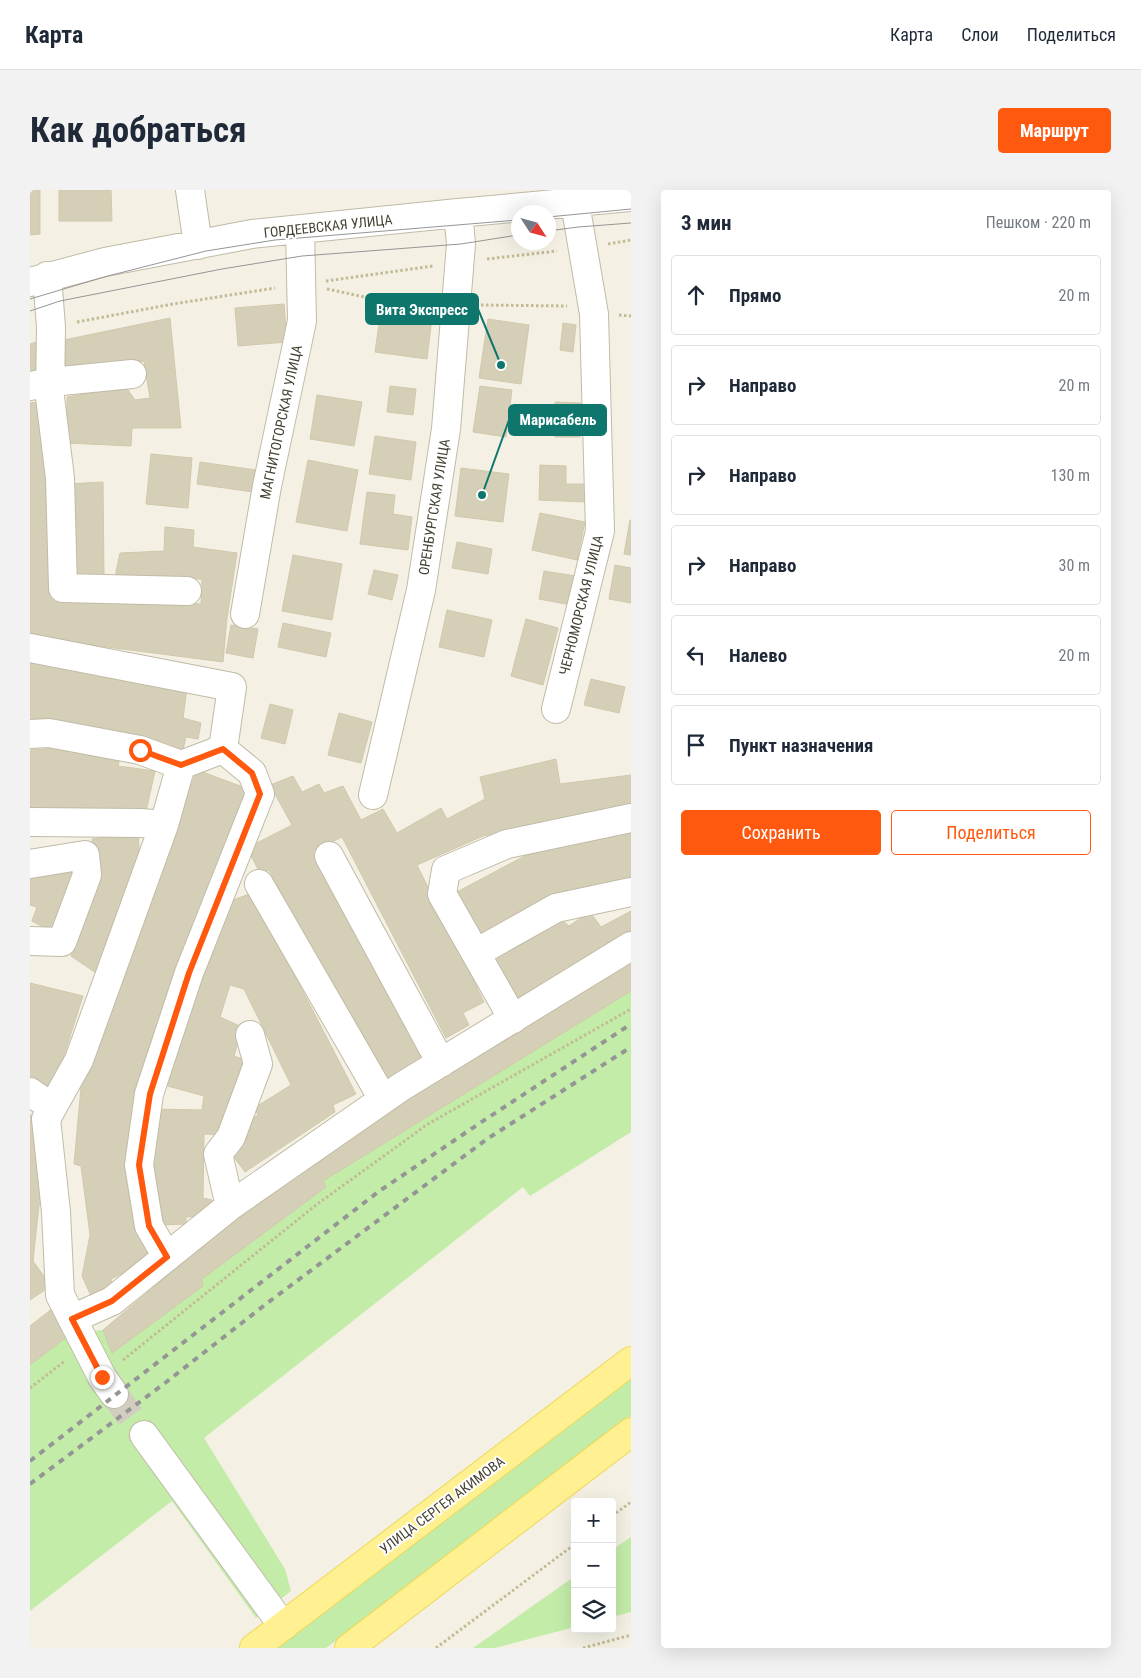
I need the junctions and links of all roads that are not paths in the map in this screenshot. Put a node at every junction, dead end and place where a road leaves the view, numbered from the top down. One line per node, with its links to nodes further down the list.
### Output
1 (190, 190): 6 (street)
2 (631, 197): 3 (street, ГОРДЕЕВСКАЯ УЛИЦА)
3 (575, 202): 4 (street, ГОРДЕЕВСКАЯ УЛИЦА); 13 (street, ЧЕРНОМОРСКАЯ УЛИЦА)
4 (458, 213): 5 (street, ГОРДЕЕВСКАЯ УЛИЦА); 17 (street, ОРЕНБУРГСКАЯ УЛИЦА)
5 (300, 230): 6 (street, ГОРДЕЕВСКАЯ УЛИЦА); 11 (street, МАГНИТОГОРСКАЯ УЛИЦА)
6 (198, 245): 7 (street, ГОРДЕЕВСКАЯ УЛИЦА)
7 (38, 279): 9 (street)
8 (132, 374): 9 (street)
9 (40, 384): 10 (street)
10 (187, 591)
11 (245, 614)
12 (30, 648): 15 (street)
13 (556, 709)
14 (30, 734): 16 (street)
15 (223, 749): 16 (street); 35 (street)
16 (181, 765): 20 (street)
17 (373, 796)
18 (631, 818): 27 (street)
19 (30, 822): 20 (street)
20 (164, 825): 33 (street)
21 (328, 856): 30 (street)
22 (30, 864): 25 (street)
23 (259, 884): 32 (street)
24 (631, 892): 27 (street)
25 (30, 941)
26 (631, 946): 28 (street)
27 (476, 953): 28 (street)
28 (513, 1019): 30 (street)
29 (250, 1035): 34 (street)
30 (441, 1063): 32 (street)
31 (30, 1092): 33 (street)
32 (383, 1099): 34 (street)
33 (52, 1107): 36 (street)
34 (230, 1206): 35 (street)
35 (167, 1257): 36 (street)
36 (72, 1319): 38 (street)
37 (631, 1361): 41 (main road, УЛИЦА СЕРГЕЯ АКИМОВА)
38 (108, 1386)
39 (631, 1432): 43 (main road)
40 (144, 1435): 41 (street)
41 (283, 1626): 42 (main road, УЛИЦА СЕРГЕЯ АКИМОВА)
42 (254, 1648)
43 (348, 1648)

